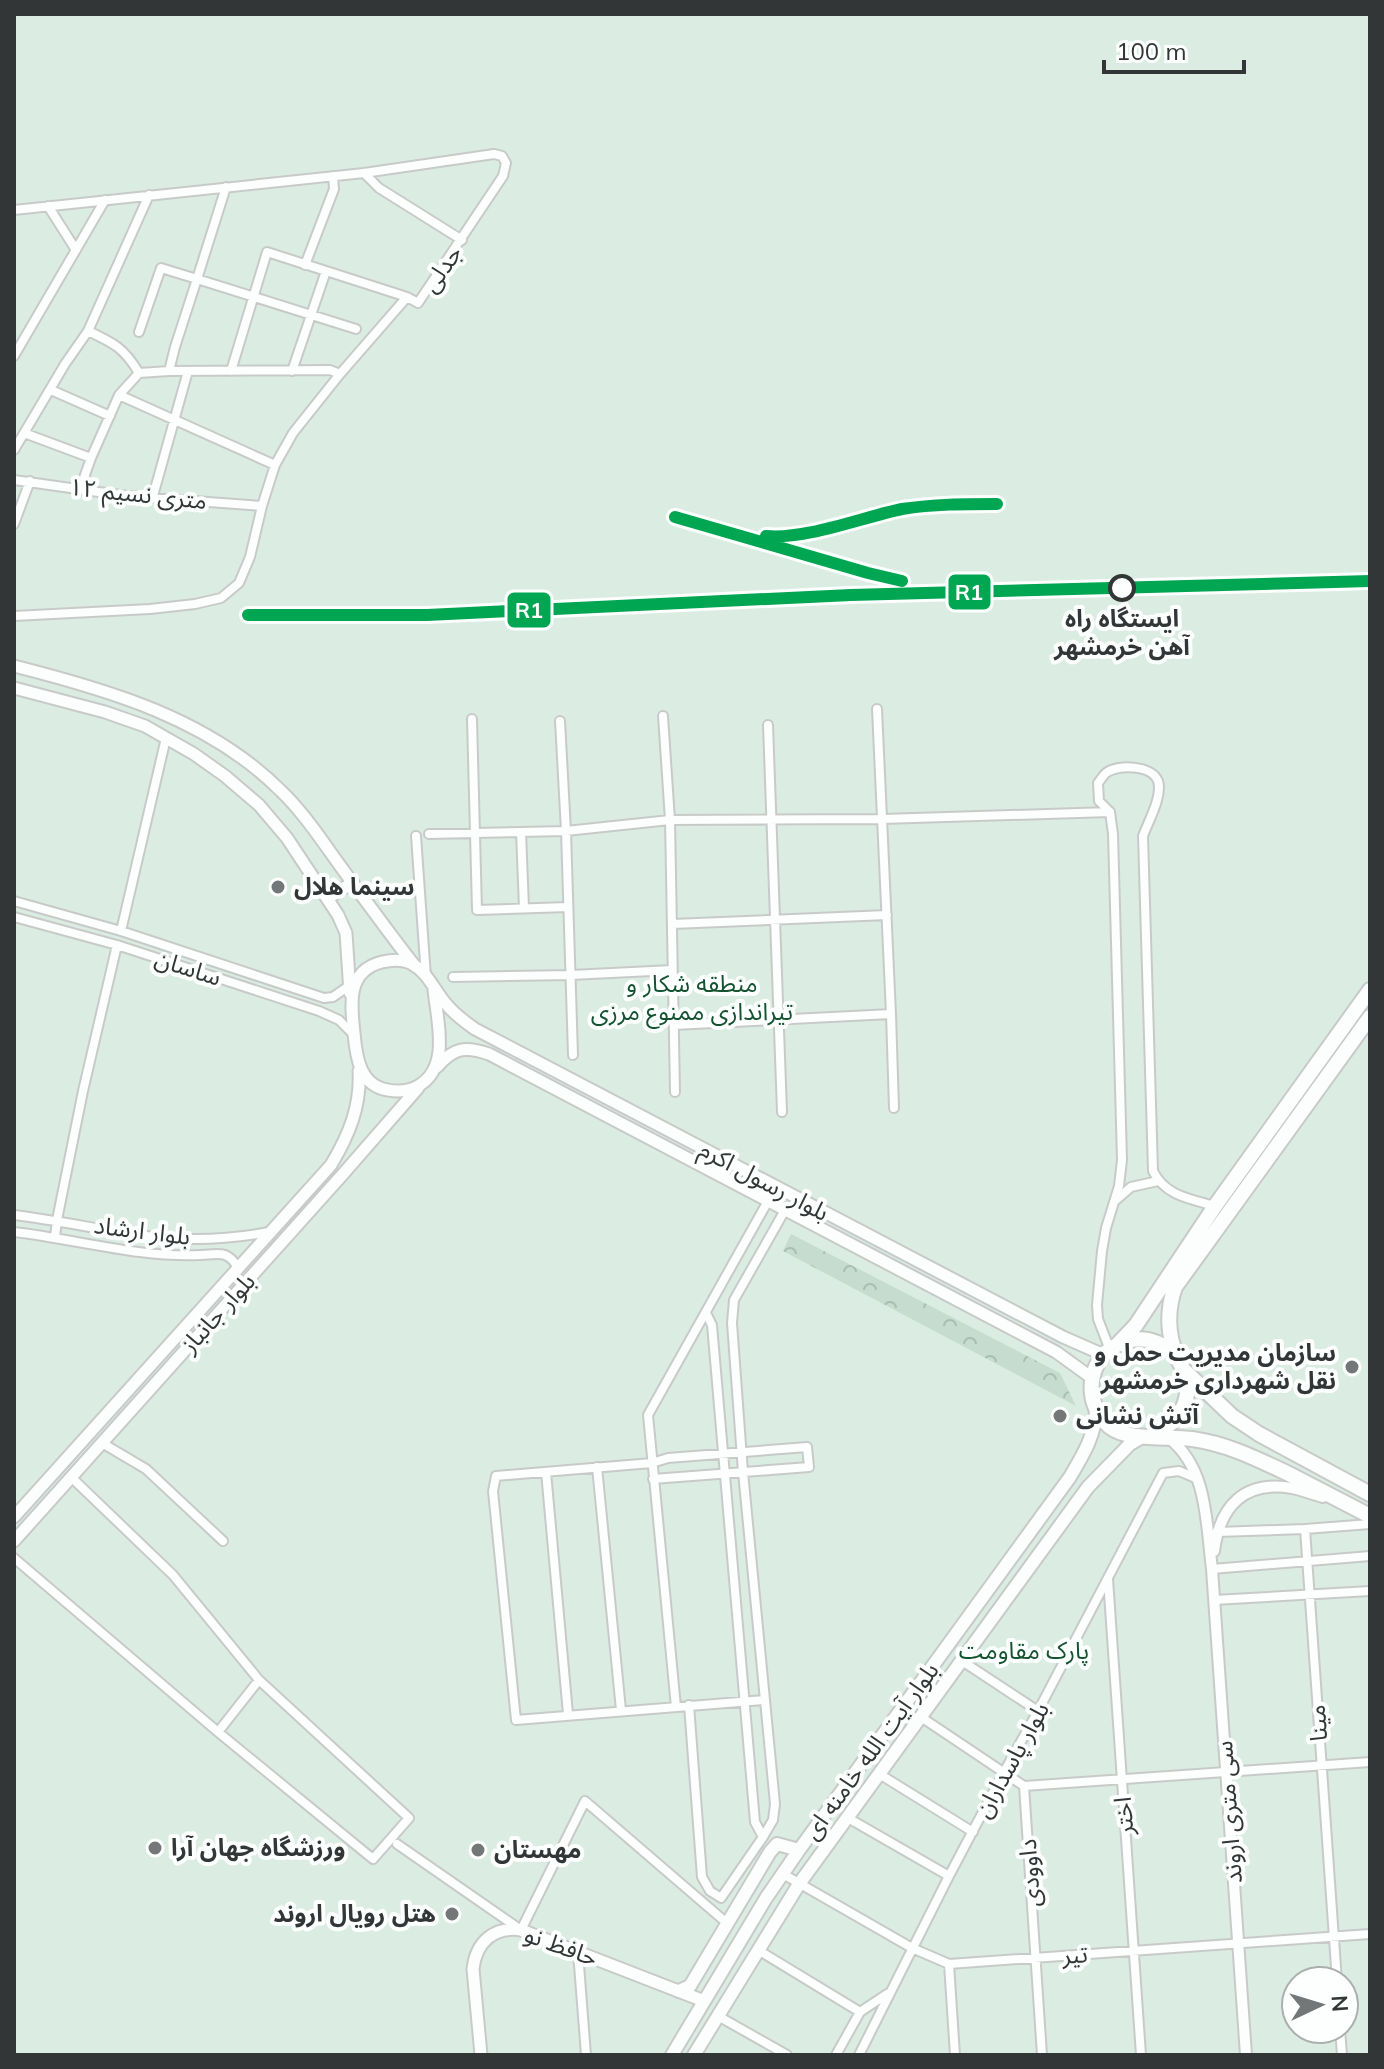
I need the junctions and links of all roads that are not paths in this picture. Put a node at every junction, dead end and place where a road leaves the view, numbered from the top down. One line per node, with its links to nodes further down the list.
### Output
1 (364, 173): 2 (street, جدلی); 8 (street); 8 (street, جدلی)
2 (333, 176): 3 (street, جدلی); 10 (street)
3 (226, 187): 4 (street, جدلی); 12 (street)
4 (149, 195): 5 (street, جدلی); 17 (street)
5 (105, 200): 6 (street, جدلی); 9 (street)
6 (48, 206): 7 (street, جدلی); 9 (street)
7 (14, 210)
8 (462, 240): 13 (street, جدلی)
9 (76, 250): 19 (street)
10 (305, 265): 11 (street); 14 (street)
11 (326, 271): 13 (street); 15 (street)
12 (197, 279): 14 (street); 18 (street); 21 (street)
13 (407, 297): 26 (street, جدلی)
14 (254, 298): 15 (street); 23 (street)
15 (311, 316): 16 (street); 24 (street)
16 (356, 329)
17 (88, 331): 25 (street); 27 (street)
18 (139, 332)
19 (18, 340): 20 (street)
20 (14, 356)
21 (169, 371): 22 (street); 25 (street)
22 (188, 371): 23 (street); 30 (street)
23 (231, 371): 24 (street)
24 (292, 371): 26 (street)
25 (139, 373): 28 (street)
26 (340, 374): 34 (street, جدلی)
27 (51, 390): 29 (street); 31 (street)
28 (119, 395): 29 (street); 30 (street)
29 (110, 416): 33 (street)
30 (173, 419): 34 (street); 38 (street)
31 (24, 433): 32 (street); 33 (street)
32 (14, 450)
33 (91, 458): 37 (street)
34 (275, 465): 39 (street, جدلی)
35 (14, 480): 36 (street, ۱۲ متری نسیم)
36 (30, 481): 37 (street, ۱۲ متری نسیم); 40 (street)
37 (80, 489): 38 (street, ۱۲ متری نسیم)
38 (153, 496): 39 (street, ۱۲ متری نسیم)
39 (262, 506): 41 (street, جدلی)
40 (14, 524)
41 (14, 616)
42 (14, 666): 59 (main road)
43 (14, 688): 49 (main road)
44 (877, 709): 51 (street)
45 (663, 716): 52 (street)
46 (472, 719): 56 (street)
47 (560, 721): 54 (street)
48 (768, 725): 53 (street)
49 (166, 738): 60 (main road); 68 (street)
50 (1110, 812): 51 (street); 92 (street); 95 (street)
51 (882, 819): 53 (street); 64 (street)
52 (670, 820): 53 (street); 54 (street); 67 (street)
53 (773, 821): 66 (street)
54 (566, 831): 55 (street); 62 (street)
55 (521, 832): 56 (street); 63 (street)
56 (475, 833): 57 (street); 63 (street)
57 (429, 834)
58 (416, 836): 74 (street)
59 (352, 883): 60 (main road); 70 (main road)
60 (328, 898): 75 (main road)
61 (14, 901): 68 (street, ساسان)
62 (568, 907): 63 (street); 72 (street)
63 (524, 908)
64 (887, 915): 66 (street); 79 (street)
65 (14, 917): 69 (street, ساسان)
66 (776, 920): 67 (street); 81 (street)
67 (672, 924): 71 (street)
68 (121, 931): 75 (street, ساسان)
69 (117, 945): 83 (street, ساسان); 99 (street)
70 (414, 965): 74 (main road); 78 (main road)
71 (672, 970): 72 (street); 82 (street)
72 (571, 975): 73 (street); 84 (street)
73 (453, 977)
74 (426, 978): 76 (main road)
75 (350, 985): 78 (main road)
76 (434, 990): 86 (main road); 91 (main road, بلوار رسول اکرم)
77 (1370, 990): 96 (highway)
78 (350, 1005): 83 (main road)
79 (891, 1014): 81 (street); 89 (street)
80 (1370, 1017): 110 (highway)
81 (779, 1020): 82 (street); 90 (street)
82 (674, 1025): 88 (street)
83 (354, 1035): 85 (main road)
84 (573, 1055)
85 (359, 1066): 87 (main road); 102 (main road, بلوار جانباز)
86 (434, 1070): 87 (main road); 93 (main road, بلوار رسول اکرم)
87 (421, 1085): 115 (main road, بلوار جانباز)
88 (675, 1092)
89 (894, 1108)
90 (782, 1112)
91 (757, 1177): 93 (main road); 109 (main road, بلوار رسول اکرم)
92 (1158, 1181): 95 (street); 96 (street)
93 (749, 1191): 94 (main road, بلوار رسول اکرم)
94 (768, 1201): 97 (main road, بلوار رسول اکرم); 100 (street)
95 (1115, 1201): 109 (street)
96 (1215, 1206): 109 (highway)
97 (785, 1210): 104 (street); 111 (main road, بلوار رسول اکرم)
98 (14, 1215): 99 (street, بلوار ارشاد)
99 (57, 1220): 102 (street, بلوار ارشاد); 103 (street)
100 (751, 1231): 104 (street); 106 (street)
101 (14, 1232): 103 (street, بلوار ارشاد)
102 (269, 1232): 105 (main road, بلوار جانباز)
103 (55, 1237): 105 (street, بلوار ارشاد)
104 (767, 1241): 107 (street)
105 (238, 1268): 129 (main road, بلوار جانباز)
106 (706, 1313): 108 (street); 118 (street)
107 (732, 1323): 108 (street); 116 (street)
108 (712, 1325): 117 (street)
109 (1111, 1350): 110 (highway); 111 (highway)
110 (1182, 1365): 113 (highway); 126 (highway)
111 (1092, 1378): 112 (highway)
112 (1096, 1410): 113 (highway); 167 (main road, بلوار آیت الله خامنه ای)
113 (1146, 1436): 114 (highway); 145 (main road, بلوار آیت الله خامنه ای)
114 (1168, 1437): 125 (street); 127 (highway)
115 (102, 1443): 123 (main road, بلوار جانباز); 134 (street)
116 (742, 1452): 117 (street); 121 (street); 121 (street)
117 (723, 1453): 118 (street); 122 (street)
118 (652, 1463): 119 (street); 124 (street)
119 (597, 1467): 120 (street); 151 (street)
120 (546, 1472): 153 (street); 153 (street)
121 (743, 1472): 122 (street); 140 (street)
122 (725, 1474): 124 (street); 142 (street)
123 (71, 1477): 133 (main road, بلوار جانباز); 146 (street)
124 (653, 1479): 150 (street)
125 (1198, 1479): 138 (street); 139 (street, بلوار پاسداران)
126 (1370, 1494)
127 (1346, 1503): 128 (highway); 132 (street)
128 (1370, 1516)
129 (14, 1517)
130 (1370, 1524): 131 (street)
131 (1305, 1529): 132 (street); 137 (street, مینا)
132 (1217, 1532): 138 (street)
133 (14, 1541)
134 (223, 1541)
135 (1370, 1556): 137 (street)
136 (14, 1558): 155 (street)
137 (1308, 1562): 138 (street); 143 (street, مینا)
138 (1212, 1569): 144 (street, سی متری اروند)
139 (1108, 1578): 152 (street, بلوار پاسداران); 161 (street, اختر)
140 (755, 1591): 142 (street); 147 (street)
141 (1370, 1591): 143 (street)
142 (736, 1592): 148 (street)
143 (1310, 1594): 144 (street); 157 (street, مینا)
144 (1214, 1600): 159 (street, سی متری اروند)
145 (962, 1661): 152 (street); 154 (main road, بلوار آیت الله خامنه ای)
146 (259, 1680): 155 (street); 155 (street)
147 (765, 1700): 148 (street); 165 (street)
148 (746, 1701): 149 (street); 165 (street)
149 (689, 1705): 150 (street); 165 (street)
150 (676, 1707): 151 (street)
151 (621, 1710): 153 (street)
152 (1038, 1711): 158 (street, بلوار پاسداران)
153 (568, 1714)
154 (921, 1717): 158 (street); 160 (main road, بلوار آیت الله خامنه ای)
155 (218, 1732)
156 (1370, 1762): 157 (street)
157 (1321, 1766): 159 (street); 174 (street, مینا)
158 (1004, 1772): 162 (street); 164 (street, بلوار پاسداران)
159 (1226, 1772): 161 (street); 175 (street, سی متری اروند)
160 (881, 1775): 163 (main road, بلوار آیت الله خامنه ای); 164 (street)
161 (1122, 1779): 162 (street); 178 (street, اختر)
162 (1024, 1786): 180 (street, داوودی)
163 (848, 1818): 169 (street); 170 (main road, بلوار آیت الله خامنه ای)
164 (973, 1832): 169 (street, بلوار پاسداران)
165 (763, 1837)
166 (397, 1844): 172 (street)
167 (799, 1850): 168 (main road, بلوار آیت الله خامنه ای); 171 (main road)
168 (783, 1874): 170 (street, تیر); 185 (main road, بلوار آیت الله خامنه ای)
169 (949, 1876): 176 (street, بلوار پاسداران)
170 (799, 1884): 176 (street, تیر); 177 (main road, بلوار آیت الله خامنه ای)
171 (728, 1924): 172 (street); 183 (main road)
172 (521, 1930): 179 (main road, حافظ نو); 189 (main road, حافظ نو)
173 (1370, 1934): 174 (street, تیر)
174 (1334, 1936): 175 (street, تیر); 182 (street, مینا)
175 (1238, 1942): 178 (street, تیر); 200 (street, سی متری اروند)
176 (912, 1948): 181 (street, تیر); 184 (street, بلوار پاسداران)
177 (758, 1950): 186 (street); 187 (main road, بلوار آیت الله خامنه ای)
178 (1133, 1950): 180 (street, تیر); 199 (street, اختر)
179 (578, 1952): 183 (main road, حافظ نو); 190 (street)
180 (1036, 1958): 181 (street, تیر); 198 (street, داوودی)
181 (949, 1964): 197 (street)
182 (1336, 1965)
183 (679, 1991): 185 (main road, حافظ نو)
184 (888, 1994): 186 (street, بلوار پاسداران); 188 (street, بلوار پاسداران)
185 (704, 2001): 191 (main road, بلوار آیت الله خامنه ای)
186 (860, 2012): 194 (street, بلوار پاسداران)
187 (718, 2016): 192 (main road, بلوار آیت الله خامنه ای); 193 (street)
188 (866, 2041): 195 (street, بلوار پاسداران); 196 (street)
189 (481, 2055)
190 (586, 2055)
191 (672, 2055)
192 (694, 2055)
193 (787, 2055)
194 (836, 2055)
195 (859, 2055)
196 (867, 2055)
197 (955, 2055)
198 (1042, 2055)
199 (1141, 2055)
200 (1246, 2055)

